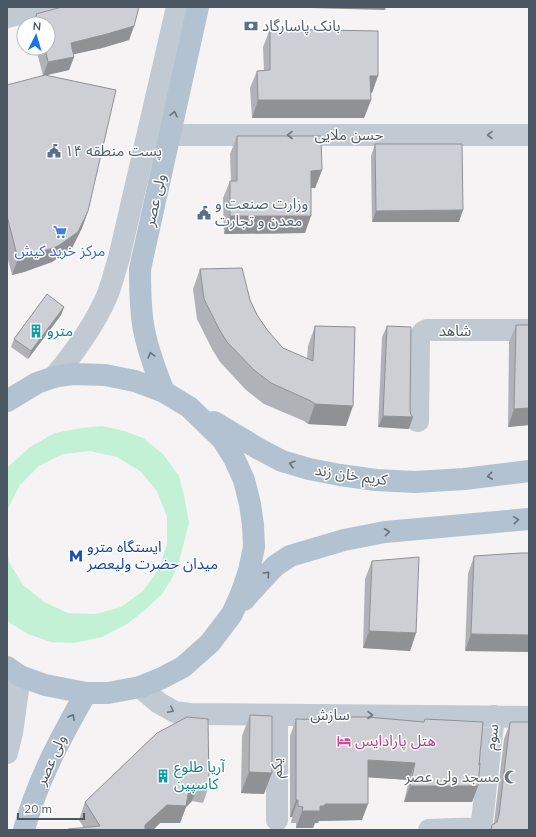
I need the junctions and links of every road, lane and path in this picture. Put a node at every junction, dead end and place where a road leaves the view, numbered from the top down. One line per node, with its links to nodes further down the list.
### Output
1 (48, 7): 4 (street)
2 (177, 7): 8 (street)
3 (198, 7): 5 (main road, ولی عصر, one-way to 3)
4 (7, 17)
5 (170, 135): 6 (street, حسن ملایی, one-way to 5); 9 (main road, ولی عصر, one-way to 5)
6 (529, 135)
7 (529, 330): 12 (street, شاهد)
8 (54, 377): 9 (main road); 10 (main road)
9 (164, 392): 11 (main road)
10 (7, 401)
11 (189, 407): 13 (main road, کریم خان زند, one-way to 11); 15 (main road)
12 (418, 421)
13 (529, 471)
14 (529, 519): 15 (main road, one-way to 14)
15 (232, 614): 17 (main road)
16 (14, 671): 18 (main road); 22 (street)
17 (140, 687): 18 (main road); 19 (street, سازش, one-way to 19)
18 (86, 693): 25 (main road, ولی عصر, one-way to 18)
19 (277, 715): 20 (street, سازش, one-way to 20); 23 (street, یکم)
20 (494, 716): 21 (street, سازش); 24 (street, سوم)
21 (529, 716)
22 (7, 753)
23 (277, 820)
24 (481, 829): 26 (street)
25 (24, 830)
26 (429, 830)

